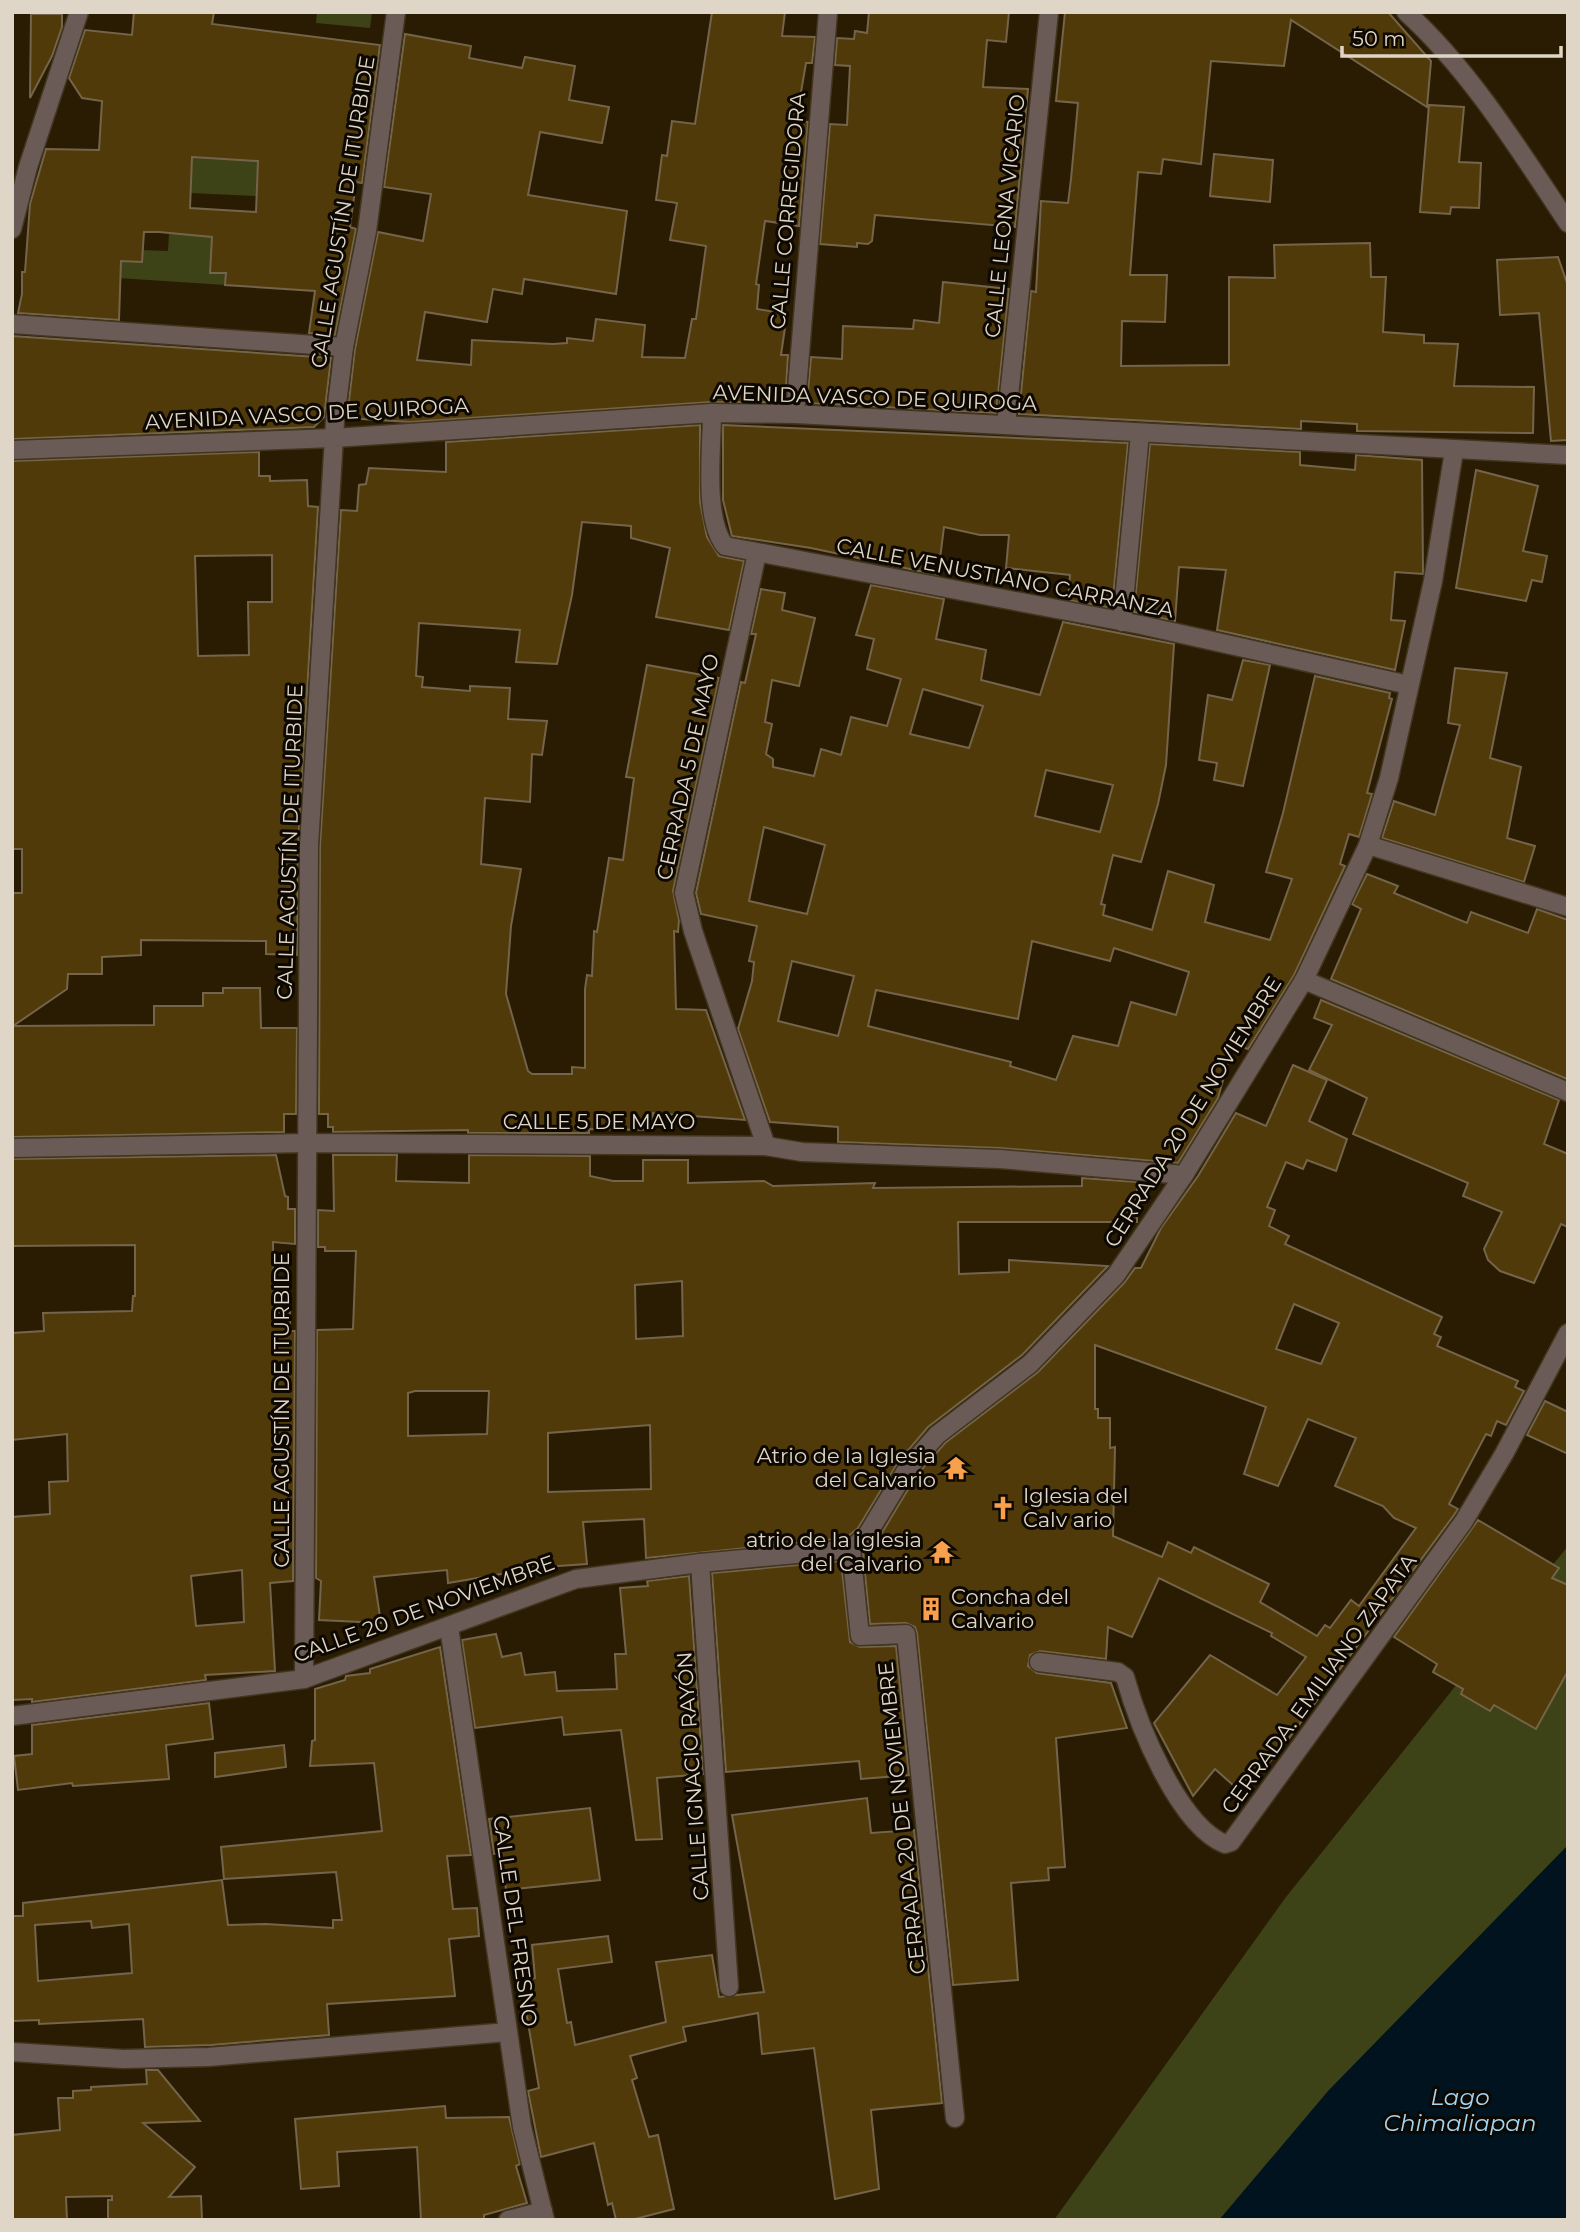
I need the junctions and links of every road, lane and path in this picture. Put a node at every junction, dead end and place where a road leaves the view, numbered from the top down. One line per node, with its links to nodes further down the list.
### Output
1 (79, 12): 7 (street)
2 (396, 12): 9 (street, CALLE AGUSTÍN DE ITURBIDE)
3 (828, 12): 11 (street, CALLE CORREGIDORA)
4 (1049, 12): 12 (street, CALLE LEONA VICARIO)
5 (1406, 12): 6 (street)
6 (1568, 223)
7 (12, 229)
8 (12, 324): 9 (street)
9 (344, 347): 14 (street, CALLE AGUSTÍN DE ITURBIDE)
10 (712, 414): 11 (street, AVENIDA VASCO DE QUIROGA); 14 (street, AVENIDA VASCO DE QUIROGA); 18 (street, CALLE VENUSTIANO CARRANZA)
11 (795, 414): 12 (street, AVENIDA VASCO DE QUIROGA)
12 (1006, 425): 13 (street, AVENIDA VASCO DE QUIROGA)
13 (1140, 434): 16 (street, AVENIDA VASCO DE QUIROGA); 19 (street)
14 (334, 438): 15 (street, AVENIDA VASCO DE QUIROGA); 25 (street, CALLE AGUSTÍN DE ITURBIDE)
15 (12, 450)
16 (1454, 451): 17 (street, AVENIDA VASCO DE QUIROGA); 20 (street, CERRADA 20 DE NOVIEMBRE)
17 (1568, 455)
18 (757, 554): 19 (street, CALLE VENUSTIANO CARRANZA); 26 (street, CERRADA 5 DE MAYO)
19 (1122, 622): 20 (street, CALLE VENUSTIANO CARRANZA)
20 (1409, 685): 21 (street, CERRADA 20 DE NOVIEMBRE)
21 (1368, 845): 22 (street); 23 (street, CERRADA 20 DE NOVIEMBRE)
22 (1568, 907)
23 (1304, 980): 24 (street); 28 (street, CERRADA 20 DE NOVIEMBRE)
24 (1568, 1092)
25 (306, 1143): 26 (street, CALLE 5 DE MAYO); 27 (street, CALLE 5 DE MAYO); 34 (street, CALLE AGUSTÍN DE ITURBIDE)
26 (766, 1146): 28 (street, CALLE 5 DE MAYO)
27 (12, 1148)
28 (1184, 1175): 30 (street, CERRADA 20 DE NOVIEMBRE)
29 (1568, 1333): 33 (street, CERRADA. EMILIANO ZAPATA)
30 (851, 1549): 31 (street, CALLE 20 DE NOVIEMBRE); 39 (street, CERRADA 20 DE NOVIEMBRE)
31 (699, 1563): 32 (street, CALLE 20 DE NOVIEMBRE); 36 (street, CALLE IGNACIO RAYÓN)
32 (449, 1627): 34 (street, CALLE 20 DE NOVIEMBRE); 37 (street, CALLE DEL FRESNO)
33 (1039, 1662)
34 (304, 1679): 35 (street, CALLE 20 DE NOVIEMBRE)
35 (12, 1716)
36 (729, 1987)
37 (508, 2032): 38 (street); 40 (street, CALLE DEL FRESNO)
38 (12, 2052)
39 (955, 2118)
40 (545, 2215): 41 (street)
41 (508, 2220)

